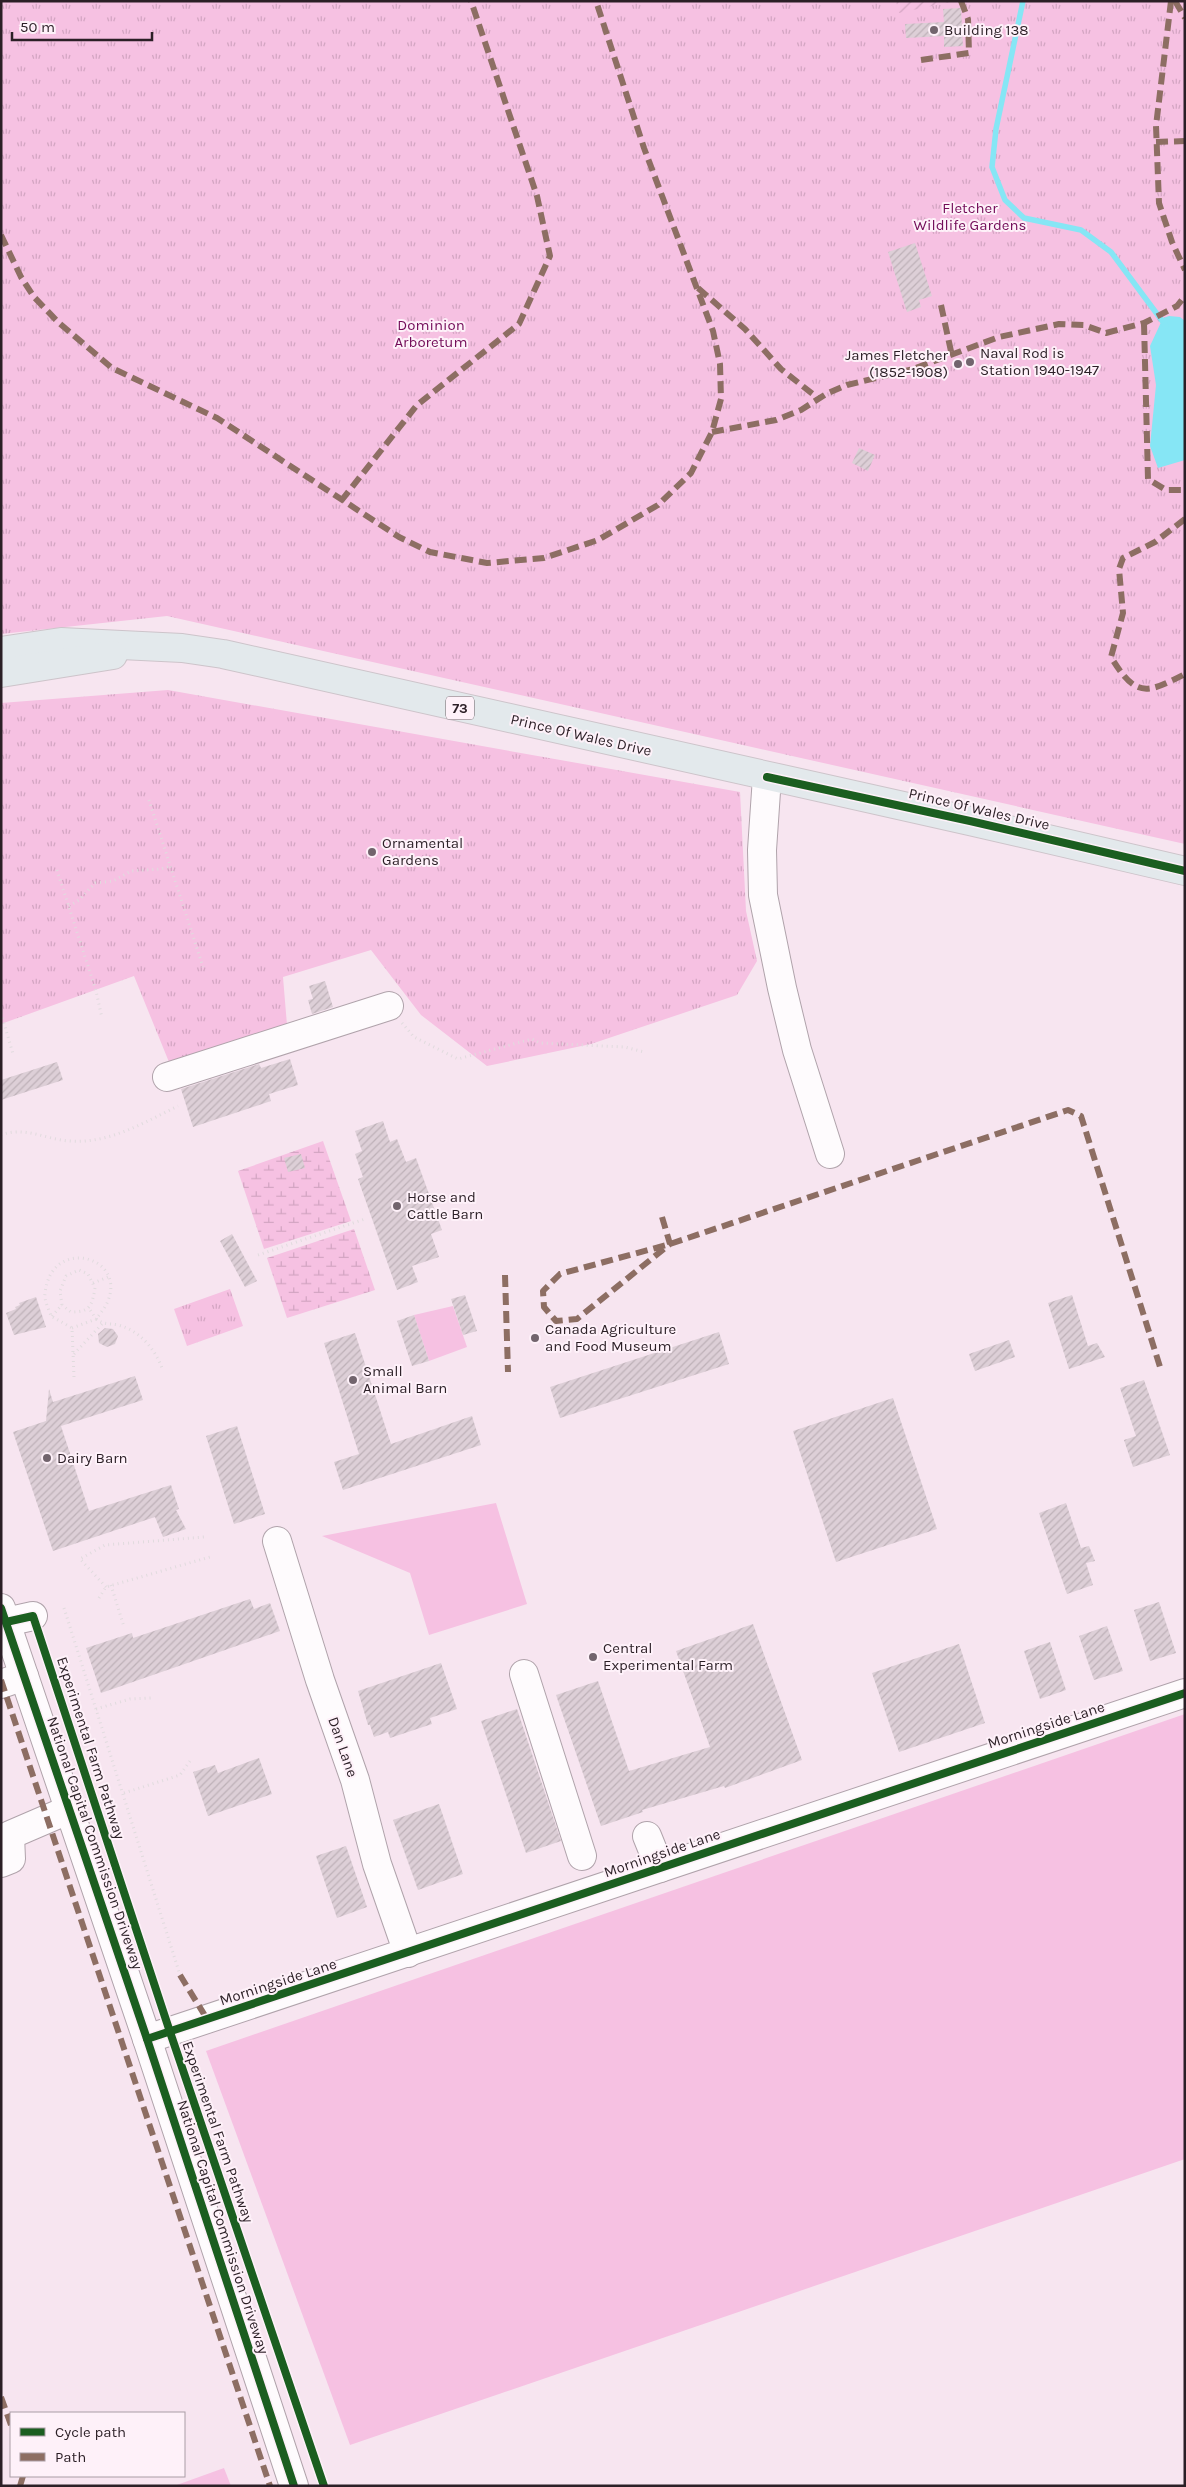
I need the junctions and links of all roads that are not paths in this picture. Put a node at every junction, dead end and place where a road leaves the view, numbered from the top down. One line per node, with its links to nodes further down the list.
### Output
1 (151, 647): 2 (main road, Prince Of Wales Drive / 73); 3 (main road, Prince Of Wales Drive / 73); 4 (main road, Prince Of Wales Drive / 73)
2 (1, 651)
3 (1, 673)
4 (767, 777): 5 (main road, Prince Of Wales Drive / 73); 8 (street)
5 (1185, 871)
6 (390, 1006): 7 (street)
7 (167, 1077)
8 (830, 1154)
9 (277, 1542): 20 (street, Dan Lane)
10 (4, 1615): 11 (street); 13 (street, National Capital Commission Driveway)
11 (32, 1616)
12 (524, 1674): 17 (street)
13 (13, 1680): 15 (street, National Capital Commission Driveway)
14 (1185, 1693): 19 (street, Morningside Lane)
15 (68, 1810): 18 (street); 21 (street, National Capital Commission Driveway)
16 (647, 1836): 19 (street)
17 (582, 1856)
18 (1, 1863)
19 (660, 1868): 20 (street, Morningside Lane)
20 (408, 1953): 21 (street, Morningside Lane)
21 (147, 2039): 22 (street, National Capital Commission Driveway)
22 (294, 2486)

